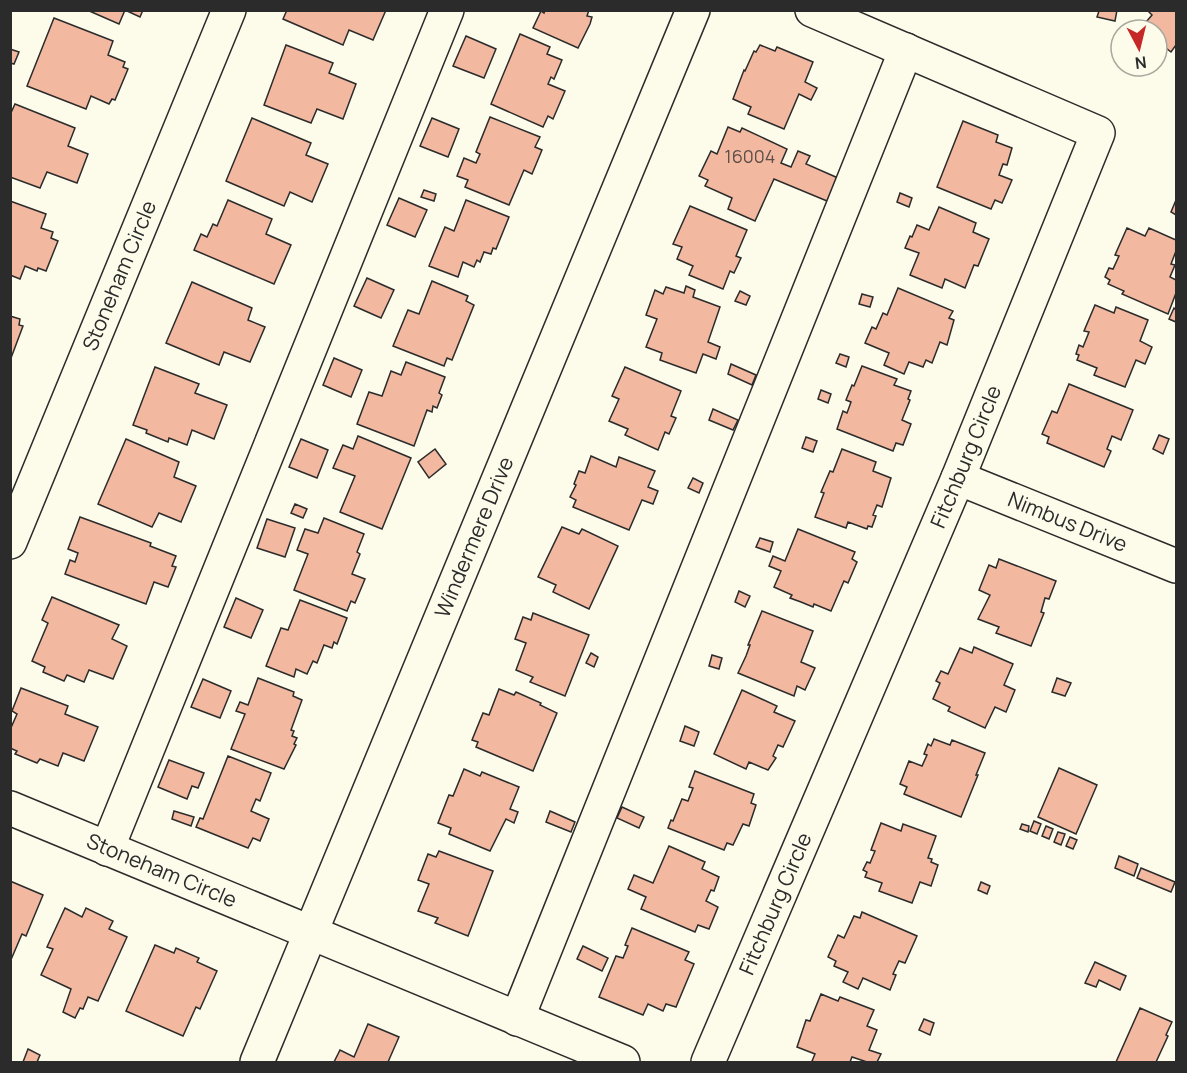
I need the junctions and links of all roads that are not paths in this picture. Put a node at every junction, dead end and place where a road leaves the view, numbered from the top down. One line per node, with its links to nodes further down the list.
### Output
1 (229, 10): 7 (street, Stoneham Circle)
2 (447, 10): 10 (street)
3 (693, 10): 11 (street, Windermere Drive)
4 (812, 10): 5 (street, Fitchburg Circle)
5 (906, 50): 6 (street, Fitchburg Circle); 12 (street)
6 (958, 478): 8 (street, Nimbus Drive); 15 (street, Fitchburg Circle)
7 (10, 542)
8 (1175, 561)
9 (10, 808): 10 (street, Stoneham Circle)
10 (107, 849): 11 (street, Stoneham Circle)
11 (311, 933): 12 (street); 13 (street, Windermere Drive)
12 (517, 1018): 14 (street)
13 (257, 1062)
14 (623, 1062)
15 (708, 1062)

